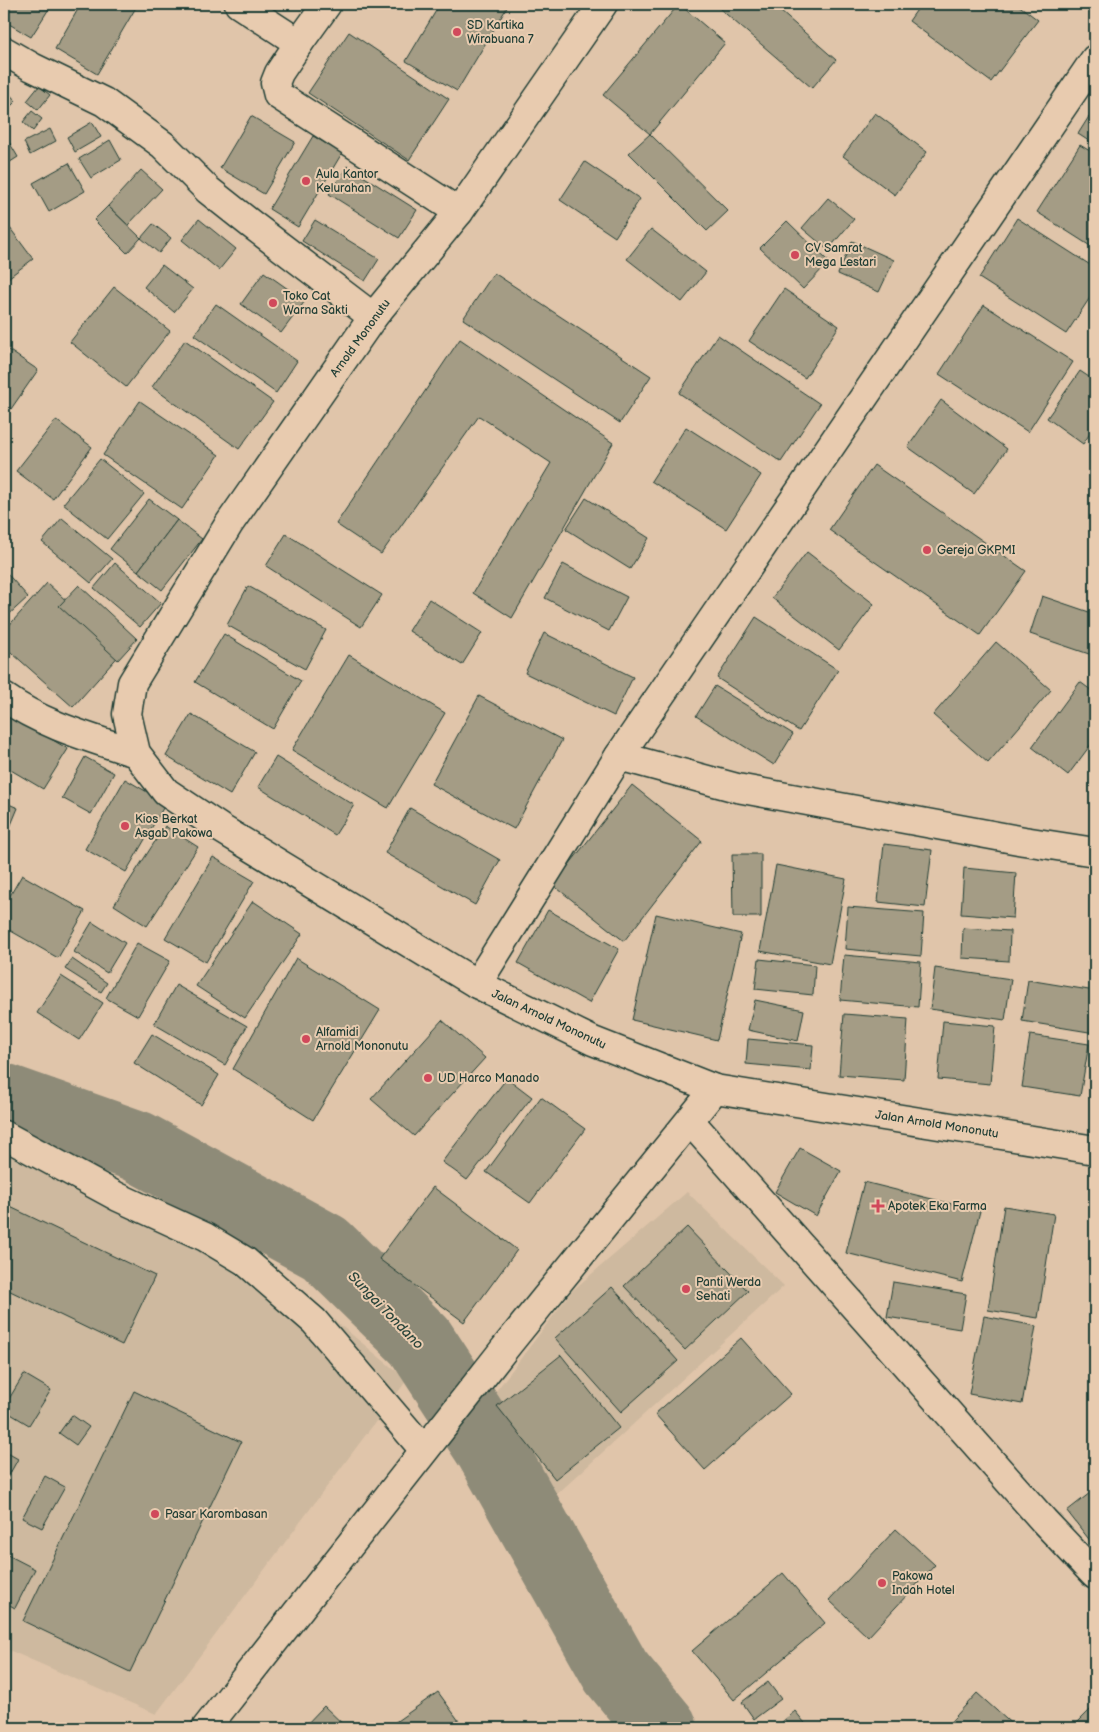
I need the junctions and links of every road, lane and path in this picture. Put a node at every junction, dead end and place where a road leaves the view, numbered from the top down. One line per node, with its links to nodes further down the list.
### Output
1 (239, 4): 4 (street)
2 (327, 4): 4 (street)
3 (603, 4): 7 (street, Arnold Mononutu)
4 (299, 44): 7 (street)
5 (4, 50): 8 (street)
6 (1095, 59): 12 (street)
7 (459, 212): 8 (street, Arnold Mononutu)
8 (373, 317): 9 (street, Arnold Mononutu)
9 (132, 683): 11 (street, Jalan Arnold Mononutu)
10 (4, 697): 11 (street)
11 (136, 753): 14 (street, Jalan Arnold Mononutu)
12 (619, 756): 13 (street); 14 (street)
13 (1095, 852)
14 (477, 984): 15 (street, Jalan Arnold Mononutu)
15 (714, 1089): 16 (street); 18 (street, Jalan Arnold Mononutu)
16 (690, 1121): 19 (street); 20 (street)
17 (4, 1135): 19 (street)
18 (1095, 1150)
19 (427, 1446): 21 (street)
20 (1095, 1575)
21 (206, 1728)

